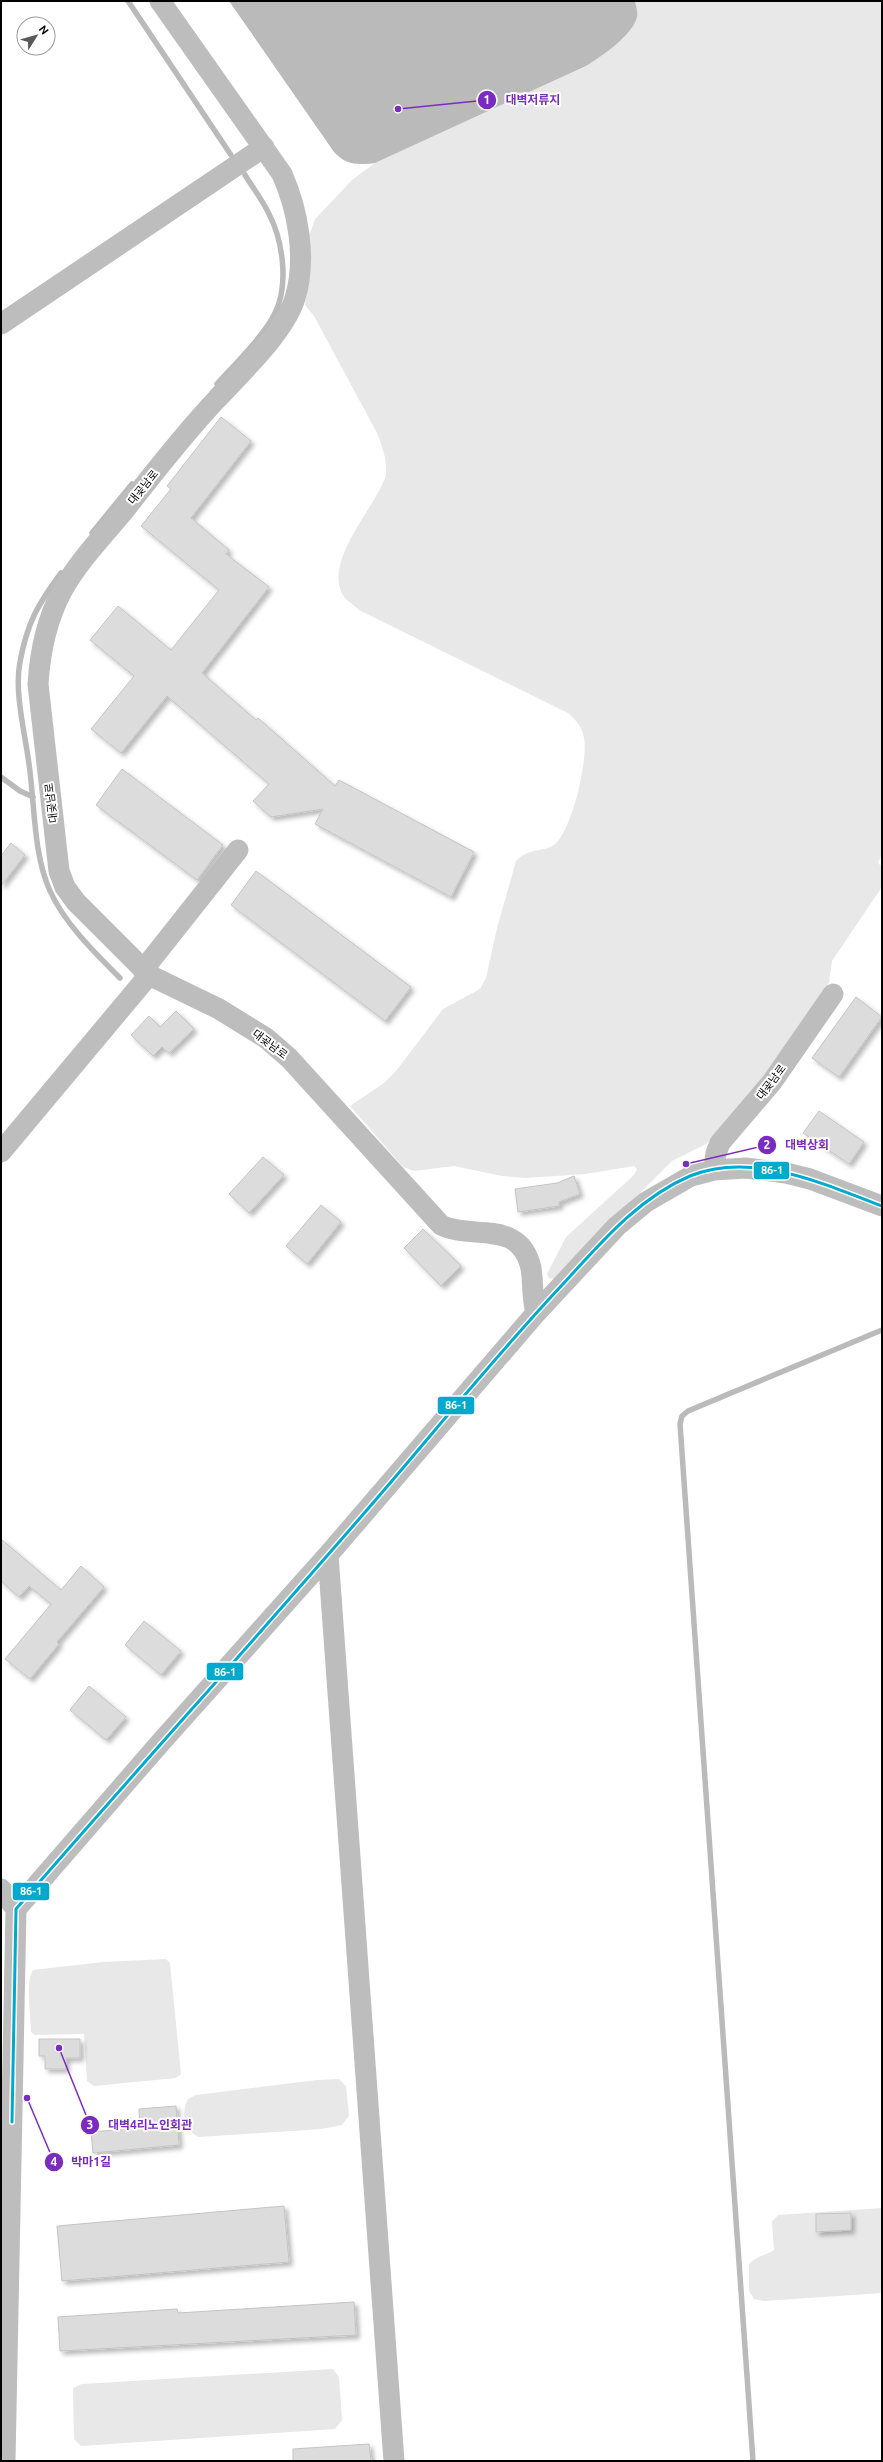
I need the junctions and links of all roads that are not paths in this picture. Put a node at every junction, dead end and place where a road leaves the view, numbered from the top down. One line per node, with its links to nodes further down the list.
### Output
1 (160, 1): 2 (street, 대곶남로)
2 (264, 147): 3 (street); 5 (street, 대곶남로)
3 (1, 324)
4 (238, 850): 5 (street)
5 (146, 973): 7 (street); 10 (street, 대곶남로)
6 (833, 994): 8 (street, 대곶남로)
7 (1, 1152)
8 (714, 1170): 9 (street); 10 (street)
9 (879, 1198)
10 (536, 1313): 11 (street)
11 (328, 1555): 13 (street); 18 (street)
12 (1, 1889): 13 (street)
13 (16, 1909): 14 (street)
14 (7, 2061): 15 (street)
15 (6, 2125): 16 (street)
16 (4, 2395): 17 (street)
17 (5, 2461)
18 (394, 2461)

